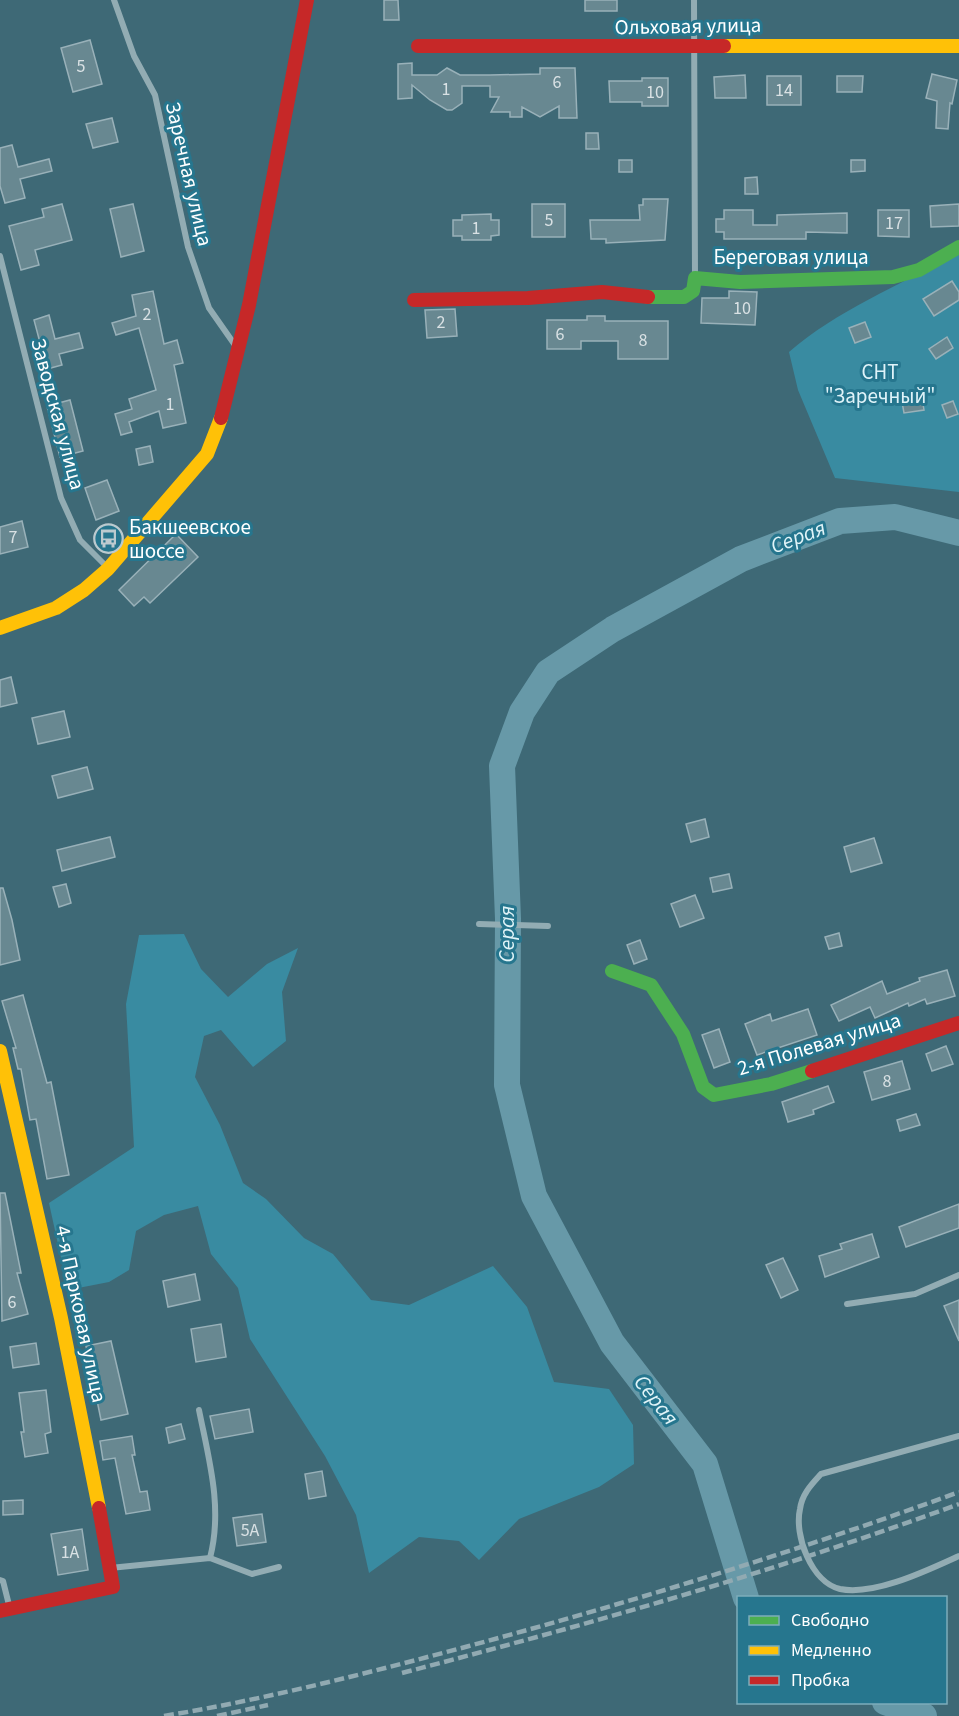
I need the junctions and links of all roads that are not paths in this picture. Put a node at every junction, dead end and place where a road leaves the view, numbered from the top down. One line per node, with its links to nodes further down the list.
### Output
1 (114, 0): 11 (street, Заречная улица)
2 (307, 0): 11 (street)
3 (694, 0): 5 (street)
4 (418, 46): 5 (street, Ольховая улица)
5 (695, 46): 6 (street, Ольховая улица); 9 (street)
6 (959, 46)
7 (959, 247): 9 (street, Береговая улица)
8 (0, 256): 12 (street, Заводская улица)
9 (695, 278): 10 (street, Береговая улица)
10 (414, 300)
11 (239, 351): 12 (street)
12 (108, 569): 13 (street)
13 (0, 628)
14 (479, 924): 15 (street)
15 (548, 926)
16 (612, 971): 17 (street, 2-я Полевая улица)
17 (959, 1023)
18 (0, 1051): 26 (street, 4-я Парковая улица)
19 (959, 1275): 20 (street)
20 (847, 1304)
21 (199, 1410): 24 (street)
22 (959, 1436): 23 (street)
23 (959, 1556)
24 (210, 1558): 25 (street); 26 (street)
25 (279, 1567)
26 (110, 1568): 28 (street, 4-я Парковая улица)
27 (0, 1580): 28 (street)
28 (5, 1610)

